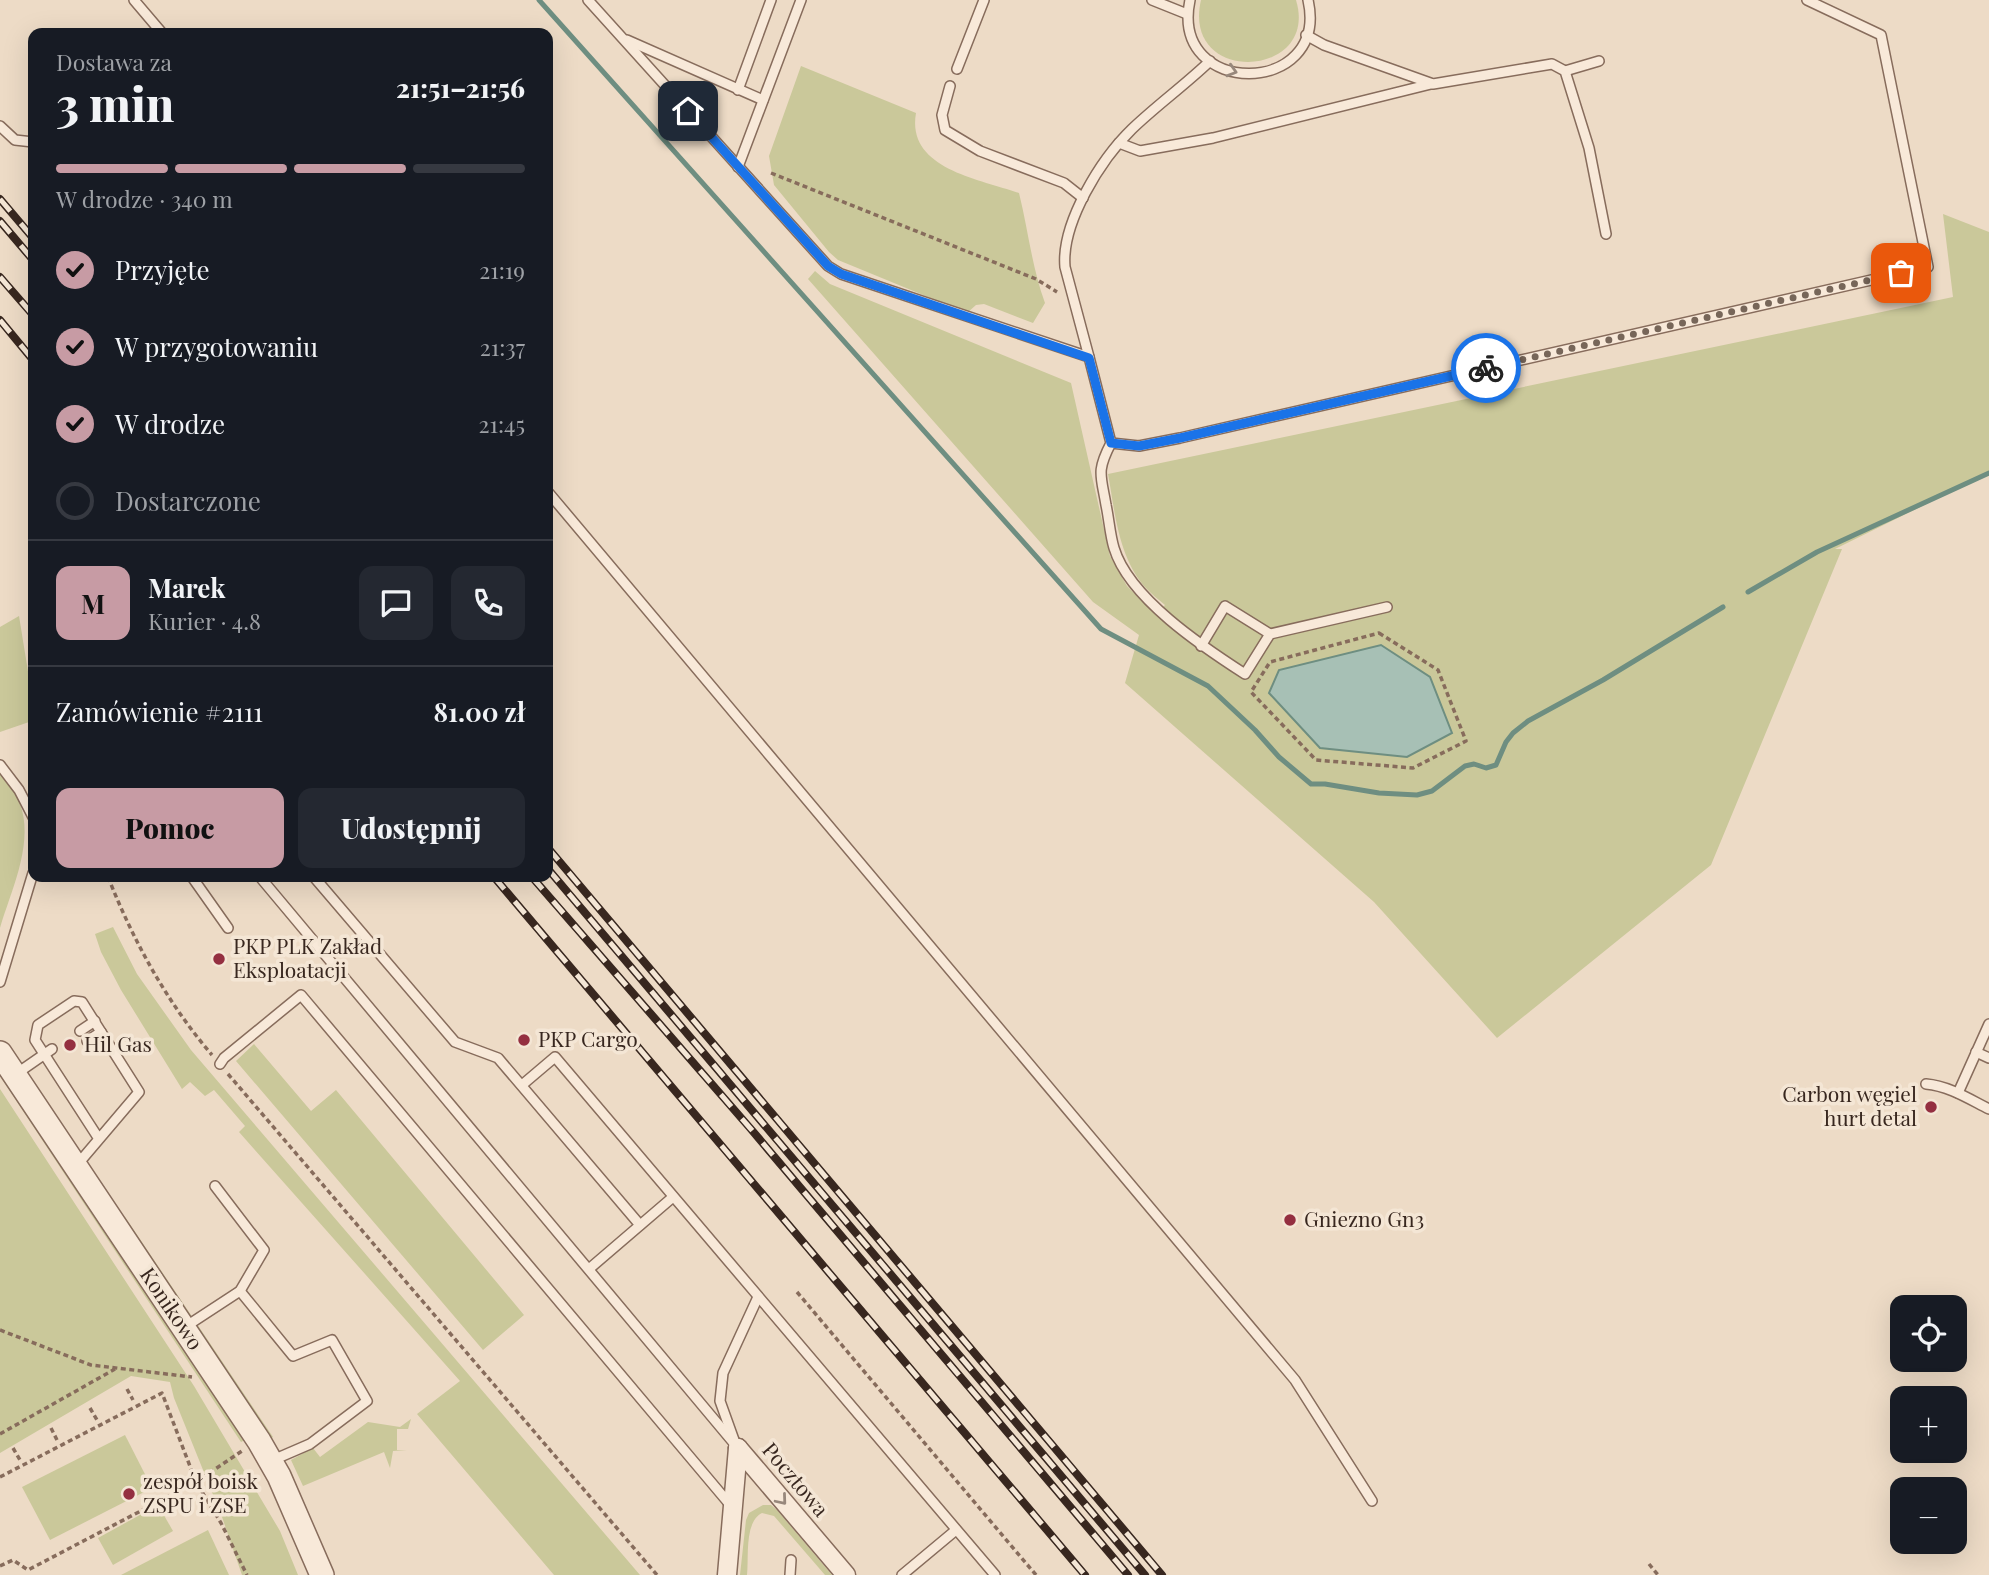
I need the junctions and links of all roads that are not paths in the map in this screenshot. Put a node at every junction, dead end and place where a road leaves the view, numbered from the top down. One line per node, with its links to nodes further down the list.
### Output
1 (134, 0): 11 (lane)
2 (589, 0): 13 (lane)
3 (771, 0): 20 (lane)
4 (801, 0): 21 (lane)
5 (984, 0): 16 (lane)
6 (1152, 0): 10 (lane)
7 (1190, 0): 10 (lane)
8 (1308, 0): 12 (lane)
9 (1807, 0): 29 (lane)
10 (1187, 14): 14 (lane)
11 (158, 28)
12 (1306, 35): 14 (lane, one-way to 12); 18 (lane)
13 (622, 37): 20 (lane); 25 (lane)
14 (1210, 61): 24 (lane)
15 (1598, 61): 17 (lane)
16 (957, 69)
17 (1565, 71): 18 (lane); 27 (lane)
18 (1433, 84): 24 (lane)
19 (950, 86): 26 (lane)
20 (738, 90): 21 (lane)
21 (763, 100): 25 (lane)
22 (0, 126): 23 (lane)
23 (28, 141)
24 (1119, 143): 26 (lane)
25 (738, 167): 28 (lane)
26 (1083, 198): 28 (lane)
27 (1606, 234)
28 (1089, 358): 29 (lane)
29 (1111, 443): 33 (lane)
30 (553, 498): 68 (lane)
31 (1387, 607): 32 (lane)
32 (1270, 634): 33 (lane); 33 (lane)
33 (1201, 646)
34 (0, 765): 35 (lane)
35 (28, 807)
36 (30, 882): 41 (lane)
37 (196, 882): 40 (lane)
38 (264, 882): 62 (lane)
39 (318, 882): 54 (lane)
40 (228, 928)
41 (0, 982)
42 (94, 1021): 44 (lane); 45 (lane); 47 (lane)
43 (1989, 1024): 48 (lane)
44 (80, 1031)
45 (101, 1032): 46 (lane); 57 (lane)
46 (87, 1041)
47 (48, 1052): 52 (lane); 57 (lane)
48 (1976, 1052): 50 (lane); 55 (lane)
49 (0, 1054): 52 (street, Konikowo)
50 (1989, 1058)
51 (220, 1065): 69 (lane)
52 (14, 1075): 58 (street, Konikowo)
53 (1926, 1084): 55 (lane)
54 (522, 1085): 60 (lane); 61 (lane)
55 (1958, 1093): 56 (lane)
56 (1989, 1109)
57 (99, 1139): 58 (lane)
58 (75, 1167): 65 (street, Konikowo)
59 (215, 1186): 63 (lane)
60 (673, 1197): 61 (lane); 64 (lane)
61 (640, 1225): 62 (lane)
62 (589, 1269): 66 (lane)
63 (240, 1291): 65 (lane); 67 (lane)
64 (758, 1297): 66 (lane); 70 (lane)
65 (183, 1328): 67 (street, Konikowo)
66 (738, 1448): 69 (street, Pocztowa); 75 (street, Pocztowa, one-way to 75)
67 (271, 1461): 72 (street, Konikowo)
68 (1372, 1501)
69 (733, 1508): 73 (street, Pocztowa)
70 (956, 1530): 76 (lane); 77 (lane)
71 (790, 1560): 74 (lane)
72 (322, 1575)
73 (727, 1575)
74 (790, 1575)
75 (846, 1575)
76 (902, 1575)
77 (995, 1575)

